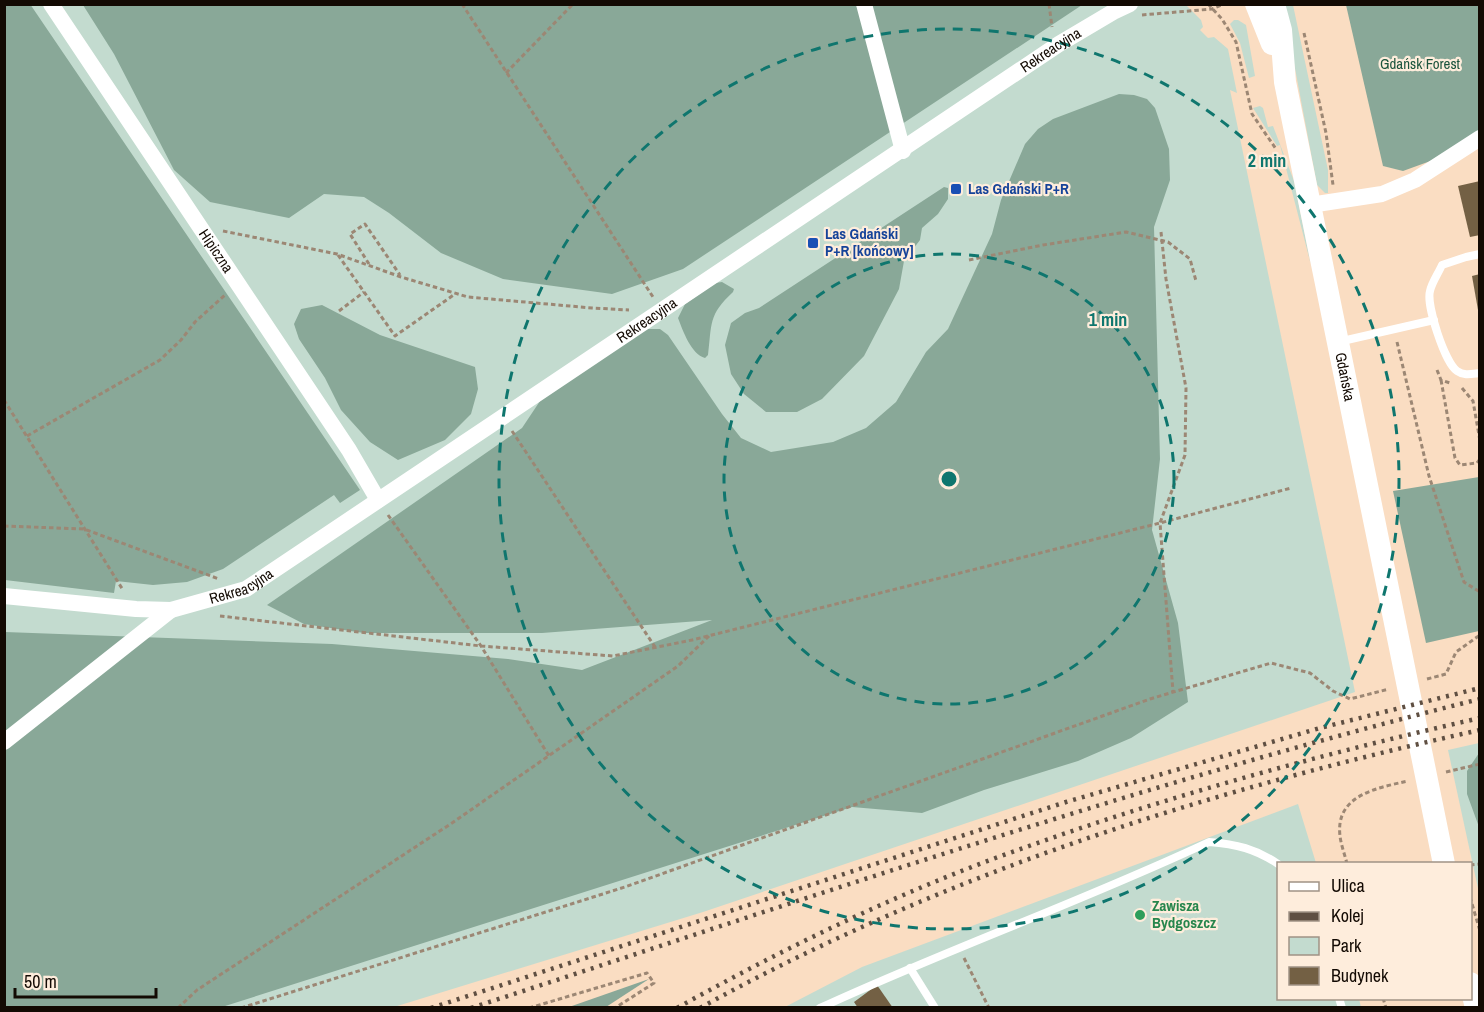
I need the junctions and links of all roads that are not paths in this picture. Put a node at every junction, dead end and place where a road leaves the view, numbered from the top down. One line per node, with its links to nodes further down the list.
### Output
1 (51, 4): 15 (street, Hipiczna)
2 (864, 4): 9 (street)
3 (1256, 4): 7 (main road, Gdańska)
4 (1274, 4): 7 (main road, Gdańska)
5 (1110, 9): 6 (street, Rekreacyjna); 9 (street, Rekreacyjna)
6 (1135, 10)
7 (1285, 82): 10 (main road, Gdańska)
8 (1479, 138): 10 (street)
9 (903, 151): 15 (street, Rekreacyjna)
10 (1310, 205): 13 (main road, Gdańska)
11 (1479, 254): 12 (lane)
12 (1434, 320): 13 (lane); 14 (lane)
13 (1338, 342): 19 (main road, Gdańska)
14 (1479, 373)
15 (378, 500): 17 (street, Rekreacyjna)
16 (4, 596): 17 (street, Rekreacyjna)
17 (171, 610): 18 (street, Rekreacyjna)
18 (4, 742)
19 (1444, 862)
20 (1277, 863): 21 (lane)
21 (910, 968): 23 (lane); 24 (lane)
22 (1472, 991): 25 (main road)
23 (820, 1008)
24 (935, 1008)
25 (1476, 1008)

